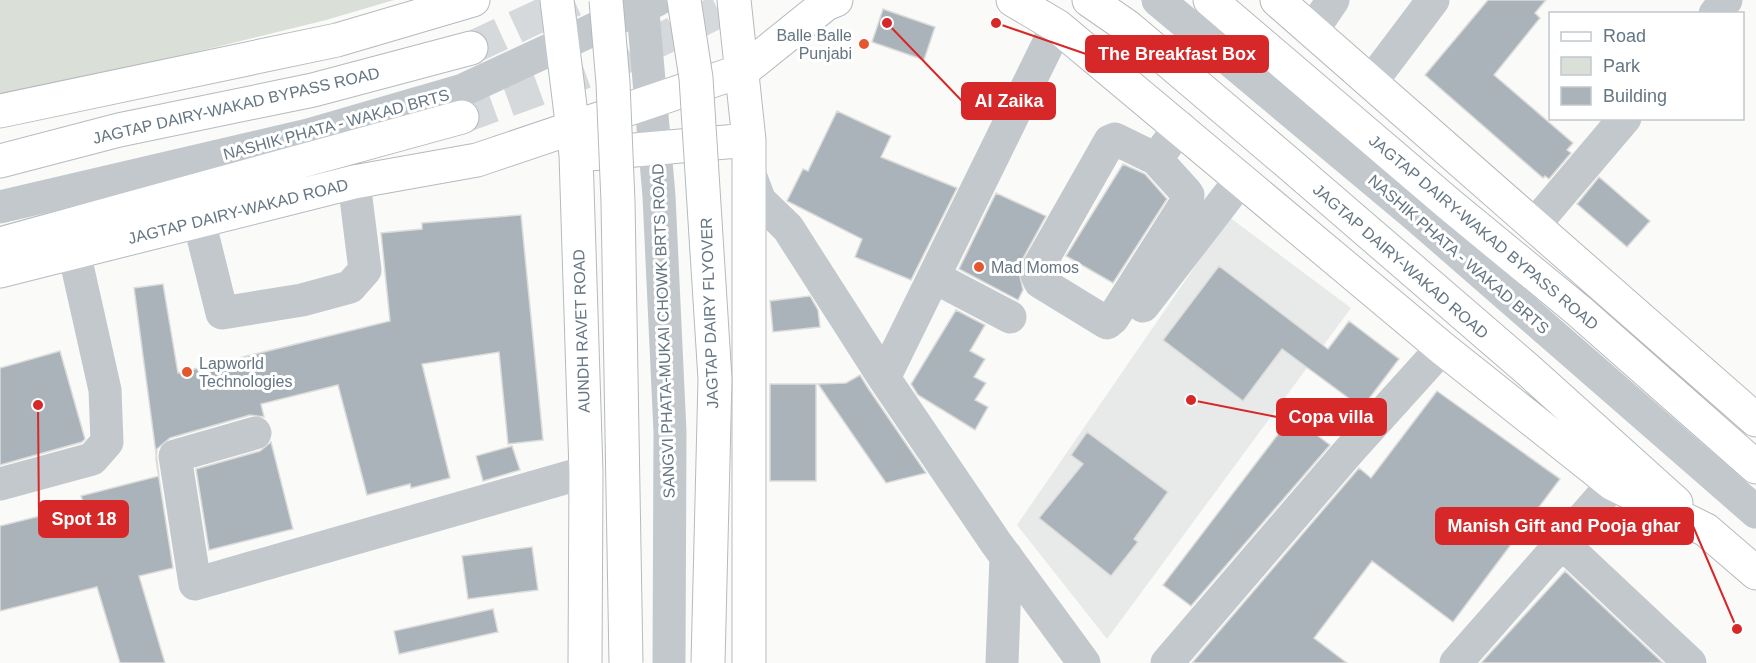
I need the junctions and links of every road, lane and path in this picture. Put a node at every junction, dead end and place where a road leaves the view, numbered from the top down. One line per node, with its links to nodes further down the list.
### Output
1 (473, 0): 24 (main road)
2 (557, 0): 19 (main road, AUNDH RAVET ROAD)
3 (606, 0): 59 (main road, bridge)
4 (684, 0): 61 (main road, JAGTAP DAIRY FLYOVER, bridge)
5 (734, 0): 21 (main road)
6 (836, 0): 21 (main road)
7 (1013, 0): 17 (main road)
8 (1089, 0): 54 (main road, JAGTAP DAIRY-WAKAD ROAD)
9 (1158, 0): 53 (street, NASHIK PHATA - WAKAD BRTS)
10 (1210, 0): 49 (main road, JAGTAP DAIRY-WAKAD BYPASS ROAD)
11 (1276, 0): 18 (main road)
12 (1333, 0): 18 (street)
13 (1433, 0): 22 (street)
14 (1726, 0): 16 (street)
15 (648, 2): 19 (street, NASHIK PHATA - WAKAD BRTS); 23 (street, SANGVI PHATA-MUKAI CHOWK BRTS ROAD)
16 (1717, 12)
17 (1057, 26): 27 (main road); 42 (street)
18 (1312, 31): 22 (main road)
19 (563, 42): 29 (main road, AUNDH RAVET ROAD); 36 (street, NASHIK PHATA - WAKAD BRTS)
20 (471, 48): 32 (main road, JAGTAP DAIRY-WAKAD BYPASS ROAD)
21 (744, 70): 23 (main road); 28 (main road)
22 (1372, 81): 38 (main road)
23 (650, 100): 29 (main road); 30 (street, SANGVI PHATA-MUKAI CHOWK BRTS ROAD)
24 (0, 111)
25 (462, 117): 39 (main road, JAGTAP DAIRY-WAKAD ROAD)
26 (1623, 120): 38 (street)
27 (1180, 127): 31 (street); 34 (main road)
28 (749, 140): 30 (main road); 33 (main road)
29 (574, 141): 30 (main road); 35 (main road, JAGTAP DAIRY-WAKAD ROAD); 50 (main road, AUNDH RAVET ROAD)
30 (656, 148): 60 (street, SANGVI PHATA-MUKAI CHOWK BRTS ROAD)
31 (1156, 159): 31 (street)
32 (0, 161)
33 (749, 172): 46 (street); 62 (main road)
34 (1241, 179): 44 (street); 45 (main road)
35 (354, 182): 37 (main road, JAGTAP DAIRY-WAKAD ROAD); 37 (street)
36 (0, 207)
37 (199, 221): 40 (main road, JAGTAP DAIRY-WAKAD ROAD)
38 (1535, 224): 47 (main road)
39 (0, 244)
40 (74, 252): 41 (main road, JAGTAP DAIRY-WAKAD ROAD); 52 (street)
41 (0, 271)
42 (934, 277): 43 (street); 46 (street)
43 (1010, 317)
44 (1119, 338)
45 (1442, 348): 51 (main road); 65 (street)
46 (884, 378): 56 (street)
47 (1756, 420)
48 (255, 433): 50 (street)
49 (1756, 467)
50 (586, 472): 58 (main road, AUNDH RAVET ROAD)
51 (1613, 483): 54 (main road); 55 (street)
52 (0, 484)
53 (1756, 512)
54 (1707, 530): 57 (main road)
55 (1560, 541): 66 (street); 67 (street)
56 (1006, 556): 63 (street); 64 (street)
57 (1756, 573)
58 (585, 663)
59 (626, 663)
60 (669, 663)
61 (708, 663)
62 (749, 663)
63 (1002, 663)
64 (1084, 663)
65 (1167, 663)
66 (1456, 663)
67 (1690, 663)

